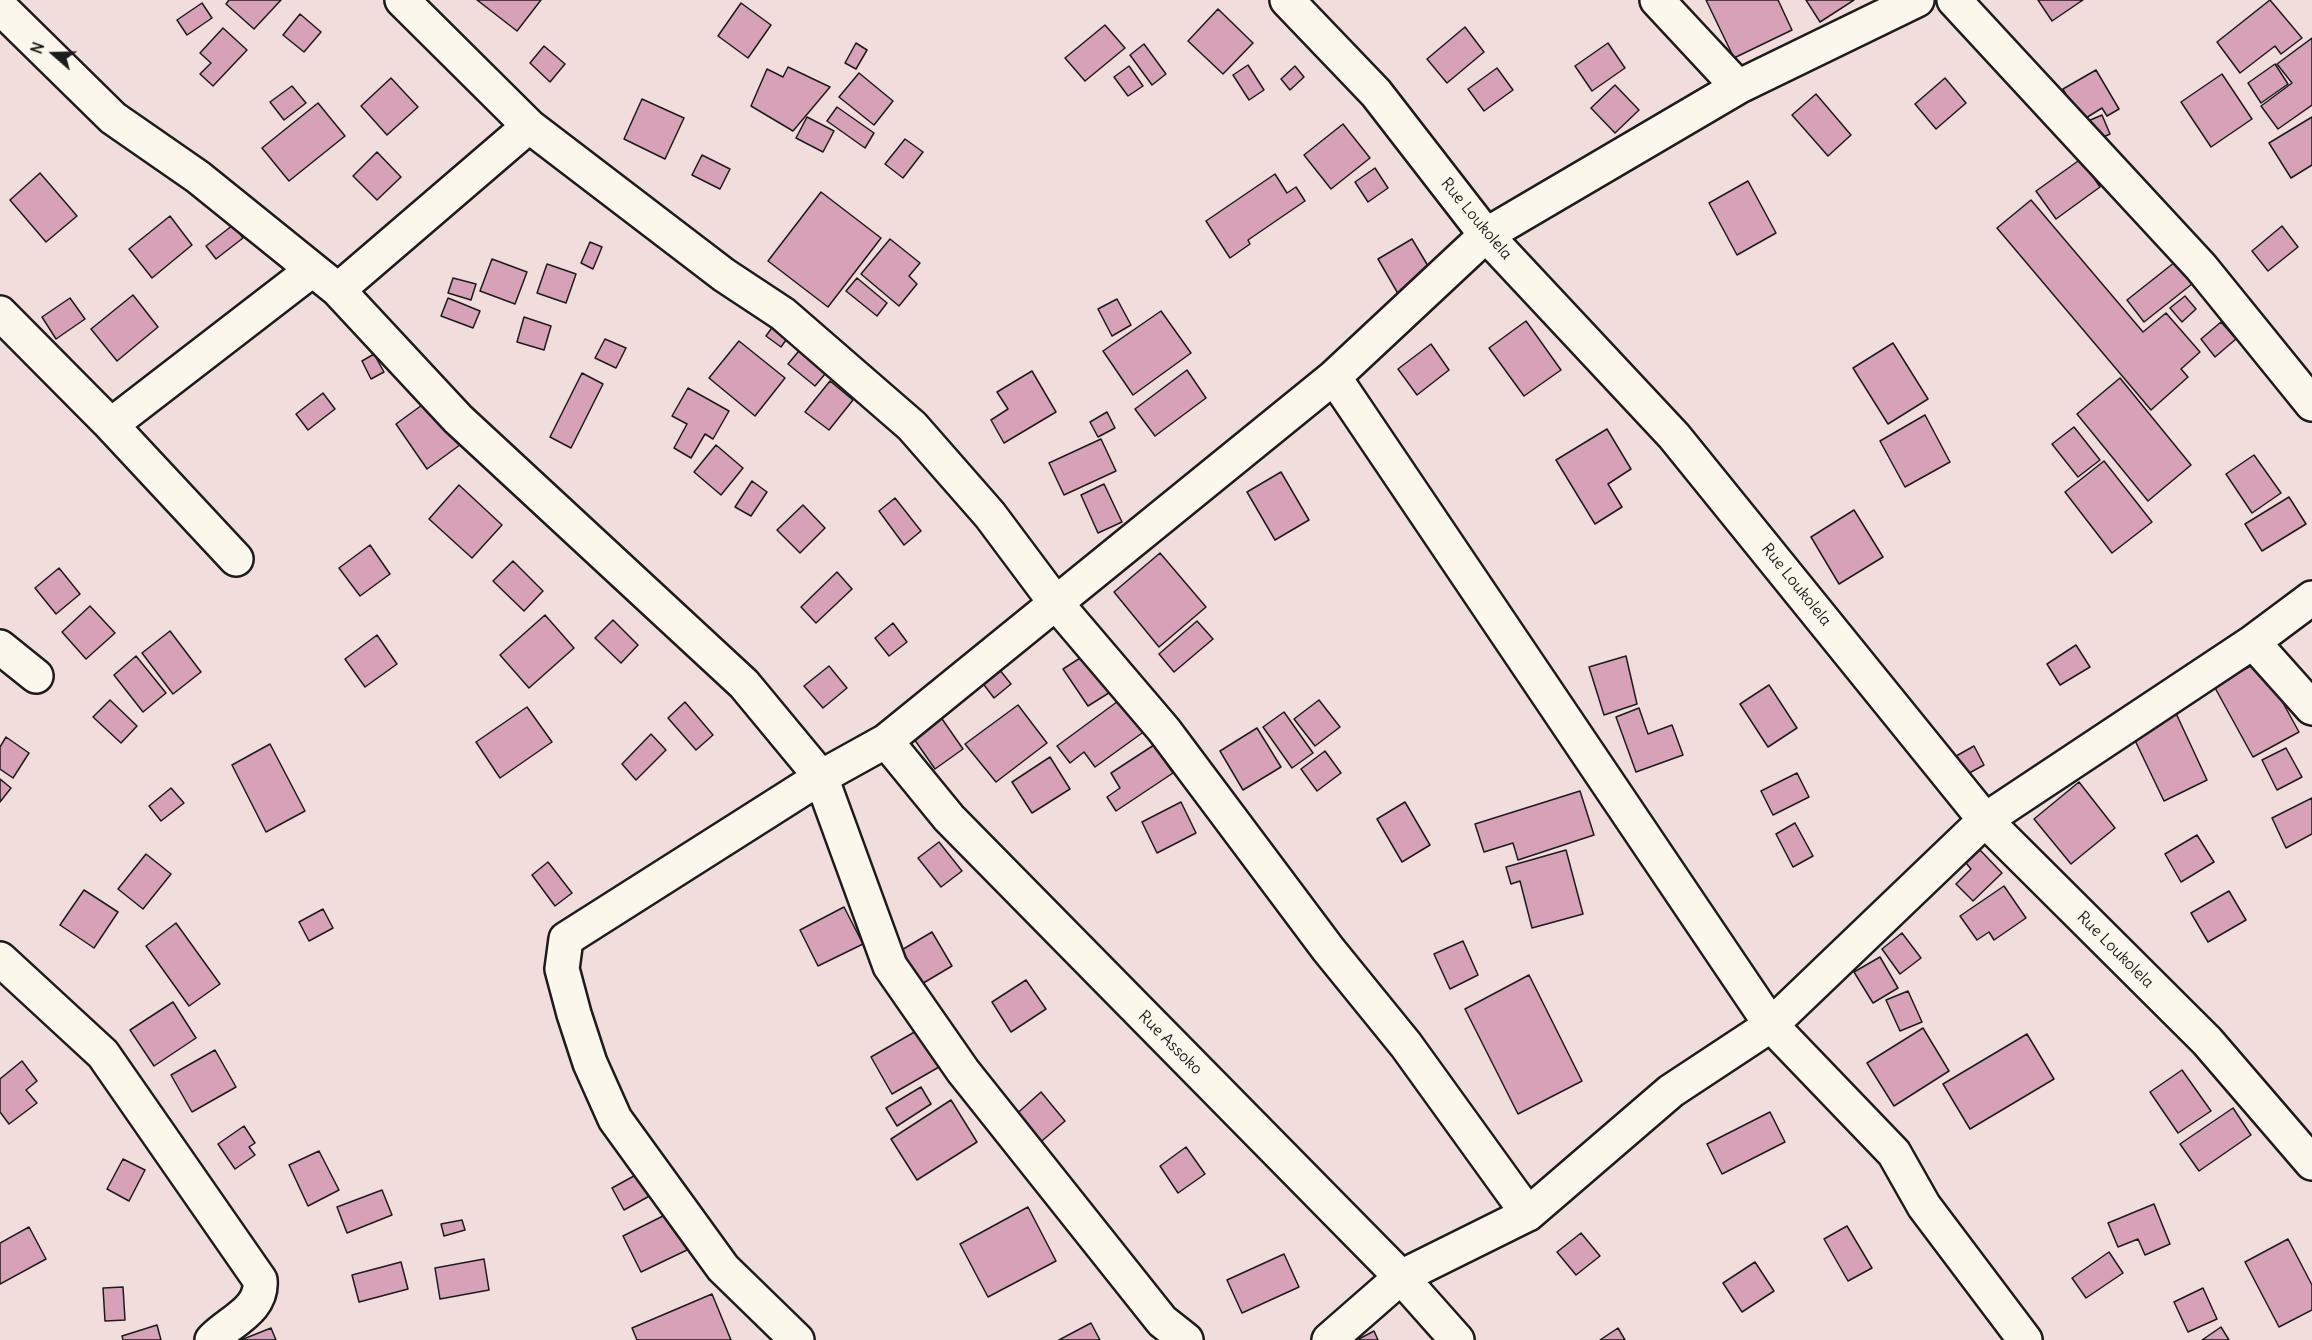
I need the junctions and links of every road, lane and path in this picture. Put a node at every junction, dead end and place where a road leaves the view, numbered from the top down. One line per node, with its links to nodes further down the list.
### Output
1 (402, 0): 8 (street)
2 (1287, 0): 9 (street, Rue Loukolela)
3 (1657, 0): 7 (street)
4 (1917, 0): 7 (street)
5 (1954, 0): 14 (street)
6 (0, 7): 10 (street)
7 (1738, 87): 9 (street)
8 (529, 126): 11 (street); 18 (street)
9 (1486, 235): 13 (street); 25 (street, Rue Loukolela)
10 (312, 270): 11 (street); 15 (street)
11 (338, 290): 24 (street)
12 (0, 313): 15 (street)
13 (1334, 377): 18 (street); 27 (street)
14 (2312, 404)
15 (111, 425): 16 (street)
16 (236, 558)
17 (2312, 598): 19 (street)
18 (1055, 602): 23 (street); 29 (street)
19 (2253, 642): 22 (street); 25 (street)
20 (0, 647): 21 (street)
21 (36, 676)
22 (2312, 708)
23 (886, 741): 24 (street); 30 (street, Rue Assoko)
24 (821, 777): 32 (street); 33 (street)
25 (1985, 820): 27 (street); 28 (street, Rue Loukolela)
26 (0, 959): 31 (street)
27 (1771, 1025): 29 (street); 36 (street)
28 (2312, 1162)
29 (1528, 1214): 30 (street)
30 (1401, 1277): 34 (street); 35 (street, Rue Assoko)
31 (212, 1340)
32 (798, 1340)
33 (1186, 1340)
34 (1329, 1340)
35 (1457, 1340)
36 (2025, 1340)

